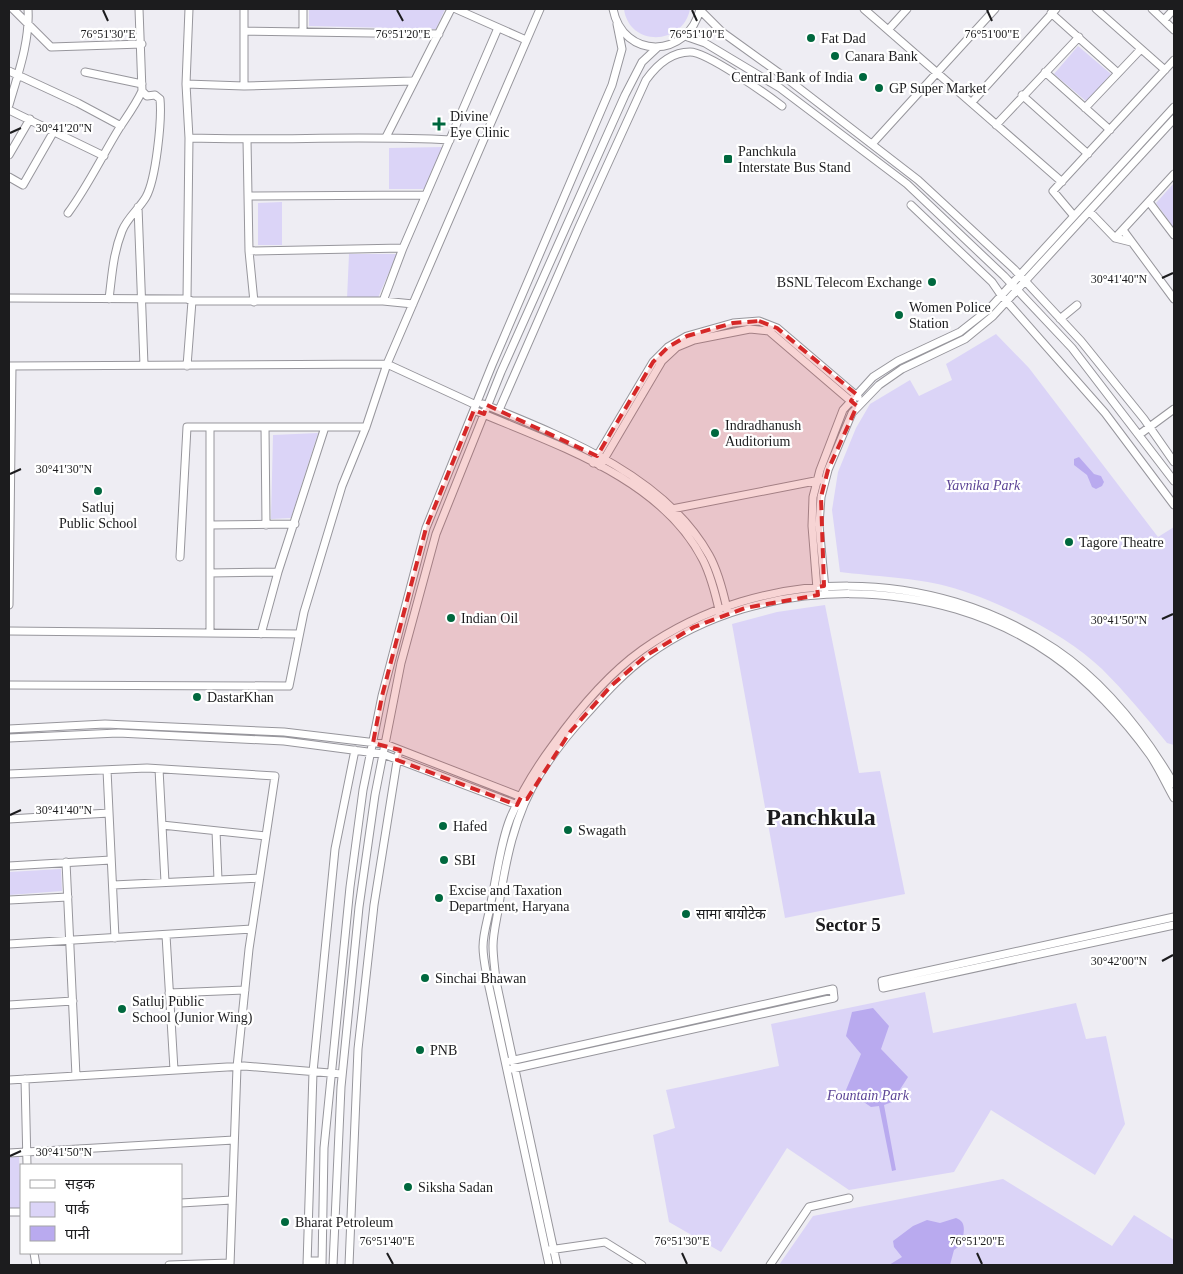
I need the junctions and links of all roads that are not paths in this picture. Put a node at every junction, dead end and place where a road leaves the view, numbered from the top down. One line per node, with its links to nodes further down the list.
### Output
1 (12, 9): 20 (street)
2 (28, 9): 20 (street)
3 (139, 9): 31 (street)
4 (189, 9): 43 (street)
5 (244, 9): 25 (street)
6 (303, 9): 26 (street)
7 (451, 9): 27 (street)
8 (456, 9): 22 (street)
9 (540, 9): 30 (street)
10 (613, 9): 21 (street)
11 (700, 9): 28 (street); 63 (street)
12 (864, 9): 23 (street)
13 (907, 9): 23 (street)
14 (994, 9): 38 (street)
15 (1096, 9): 33 (street)
16 (1152, 9): 19 (street)
17 (1174, 9): 19 (street)
18 (1053, 11): 29 (street); 47 (street)
19 (1164, 20): 24 (street)
20 (29, 24): 31 (street); 41 (street)
21 (617, 24): 32 (street); 107 (street)
22 (498, 28): 30 (street); 62 (street)
23 (888, 30): 38 (street)
24 (1174, 30)
25 (244, 31): 26 (street); 44 (street)
26 (303, 32): 27 (street)
27 (439, 34): 42 (street)
28 (685, 36): 32 (street); 86 (street)
29 (1079, 37): 39 (street); 40 (street)
30 (526, 40): 97 (street)
31 (142, 44): 45 (street)
32 (658, 47): 108 (street)
33 (1140, 49): 35 (street); 40 (street)
34 (1174, 60): 35 (street)
35 (1165, 70): 57 (street)
36 (9, 71): 41 (street)
37 (85, 72): 45 (street)
38 (937, 72): 47 (street); 63 (street)
39 (1045, 72): 46 (street); 51 (street)
40 (1118, 73): 51 (street)
41 (18, 75): 48 (street); 56 (street)
42 (412, 81): 44 (street); 59 (street)
43 (186, 84): 44 (street); 60 (street)
44 (244, 86)
45 (142, 88): 56 (street); 74 (street)
46 (1022, 96): 55 (street); 64 (street)
47 (972, 102): 55 (street)
48 (9, 105)
49 (782, 106): 111 (street)
50 (1174, 107): 77 (street)
51 (1085, 108): 57 (street)
52 (9, 110): 53 (street)
53 (30, 119): 58 (street); 65 (street)
54 (1174, 119): 75 (street)
55 (996, 125): 69 (street)
56 (121, 126): 66 (street)
57 (1110, 130): 64 (street)
58 (54, 131): 66 (street); 68 (street)
59 (386, 137): 61 (street); 62 (street)
60 (190, 138): 61 (street); 93 (street)
61 (247, 140): 71 (street)
62 (450, 140): 70 (street)
63 (872, 144): 84 (street)
64 (1088, 154): 69 (street)
65 (9, 155)
66 (104, 156): 76 (street)
67 (1174, 174): 72 (street)
68 (9, 177)
69 (1062, 182): 77 (street)
70 (425, 195): 71 (street); 82 (street)
71 (248, 196): 83 (street)
72 (1149, 202): 78 (street); 79 (street)
73 (911, 205): 88 (street)
74 (138, 207): 90 (street); 91 (street)
75 (1090, 212): 80 (street); 85 (street)
76 (68, 213)
77 (1074, 216): 84 (street)
78 (1123, 230): 80 (street); 81 (street)
79 (1174, 235)
80 (1116, 238): 81 (street)
81 (1131, 242): 92 (street)
82 (403, 248): 83 (street); 94 (street)
83 (249, 251): 95 (street)
84 (1020, 275): 85 (street); 86 (street)
85 (1026, 282): 87 (street); 99 (street)
86 (1012, 284): 87 (street); 88 (street)
87 (1017, 290): 96 (street); 119 (street)
88 (1001, 295): 96 (street); 104 (street)
89 (9, 298): 90 (street)
90 (110, 299): 91 (street)
91 (142, 299): 93 (street); 101 (street)
92 (1174, 299)
93 (190, 300): 95 (street); 103 (street)
94 (383, 301): 95 (street); 97 (street)
95 (254, 302)
96 (1007, 302): 105 (street); 126 (street)
97 (413, 304): 100 (street)
98 (1077, 305): 99 (street)
99 (1060, 319): 117 (street)
100 (387, 364): 103 (street); 107 (street); 116 (street)
101 (144, 365): 102 (street); 103 (street)
102 (10, 366): 118 (street)
103 (187, 366)
104 (856, 394): 105 (street); 106 (street); 120 (street)
105 (863, 400): 109 (street)
106 (851, 401): 109 (street); 120 (street); 123 (street)
107 (475, 405): 108 (street); 112 (street); 146 (street)
108 (487, 405): 111 (street); 112 (street)
109 (857, 406): 122 (street)
110 (1174, 409): 117 (street)
111 (499, 410): 120 (street)
112 (484, 414): 120 (street); 147 (street)
113 (210, 427): 114 (street); 131 (street); 132 (street)
114 (266, 427): 115 (street); 129 (street)
115 (325, 427): 116 (street); 130 (street)
116 (366, 427): 142 (street)
117 (1150, 427): 119 (street); 121 (street)
118 (10, 430): 125 (street)
119 (1140, 434): 124 (street)
120 (598, 461): 127 (street); 128 (street)
121 (1174, 462)
122 (826, 478): 123 (street); 135 (street)
123 (817, 481): 127 (street); 135 (street)
124 (1174, 481)
125 (10, 495): 136 (street)
126 (1174, 505)
127 (675, 508): 128 (street); 137 (street)
128 (664, 509): 138 (street)
129 (266, 524): 130 (street); 131 (street)
130 (295, 524): 133 (street)
131 (210, 525): 134 (street)
132 (180, 557)
133 (278, 572): 134 (street); 141 (street)
134 (210, 573): 140 (street)
135 (821, 590): 137 (street); 156 (street)
136 (9, 605)
137 (728, 610): 138 (street)
138 (720, 613): 157 (street)
139 (9, 631): 140 (street)
140 (210, 633): 141 (street)
141 (261, 634): 142 (street)
142 (299, 634): 143 (street)
143 (9, 685)
144 (9, 729): 146 (street)
145 (9, 738): 148 (street)
146 (373, 743): 147 (street); 150 (street)
147 (385, 744): 149 (street); 151 (street)
148 (355, 750): 150 (street); 194 (street)
149 (400, 750): 152 (street); 157 (street)
150 (371, 753): 151 (street); 195 (street)
151 (383, 754): 152 (street); 196 (street)
152 (397, 760): 159 (street); 215 (street)
153 (159, 768): 154 (street); 162 (street); 164 (street)
154 (107, 770): 155 (street); 160 (street)
155 (9, 774)
156 (1171, 782): 158 (street)
157 (524, 798): 159 (street)
158 (1174, 798)
159 (520, 806): 174 (street)
160 (109, 814): 161 (street); 165 (street)
161 (9, 819)
162 (162, 825): 163 (street); 170 (street)
163 (216, 831): 164 (street); 169 (street)
164 (266, 836): 168 (street)
165 (111, 860): 166 (street); 171 (street)
166 (66, 862): 167 (street); 172 (street)
167 (9, 866)
168 (260, 878): 169 (street); 177 (street)
169 (218, 880): 170 (street)
170 (165, 882): 171 (street)
171 (112, 885): 179 (street)
172 (68, 897): 173 (street); 180 (street)
173 (9, 900)
174 (494, 910): 188 (street); 189 (street)
175 (1174, 917): 182 (street)
176 (1174, 925): 182 (street)
177 (252, 930): 178 (street); 184 (street)
178 (166, 934): 179 (street); 185 (street)
179 (115, 938): 180 (street)
180 (70, 940): 181 (street); 186 (street)
181 (9, 944)
182 (912, 978): 183 (street)
183 (892, 983)
184 (245, 990): 185 (street); 190 (street)
185 (170, 993): 192 (street)
186 (72, 1001): 187 (street); 197 (street)
187 (9, 1005)
188 (513, 1060): 189 (street); 191 (street); 191 (street)
189 (505, 1062): 193 (street)
190 (237, 1067): 192 (street); 194 (street); 200 (street)
191 (515, 1069): 193 (street); 207 (street)
192 (174, 1070): 197 (street)
193 (507, 1070): 208 (street)
194 (313, 1072): 195 (street); 209 (street)
195 (331, 1073): 196 (street); 210 (street)
196 (342, 1074): 214 (street)
197 (76, 1076): 198 (street)
198 (25, 1079): 199 (street); 201 (street)
199 (9, 1080)
200 (234, 1140): 201 (street); 205 (street)
201 (27, 1152): 202 (street); 203 (street)
202 (9, 1153)
203 (27, 1164)
204 (849, 1198): 219 (street)
205 (232, 1200): 206 (street); 211 (street)
206 (182, 1203)
207 (554, 1250): 208 (street); 217 (street); 218 (street)
208 (546, 1251): 216 (street)
209 (307, 1263): 210 (street)
210 (322, 1263)
211 (230, 1264): 213 (street)
212 (169, 1265): 213 (street)
213 (187, 1265)
214 (333, 1265)
215 (349, 1265)
216 (549, 1265)
217 (557, 1265)
218 (642, 1265)
219 (770, 1265)

